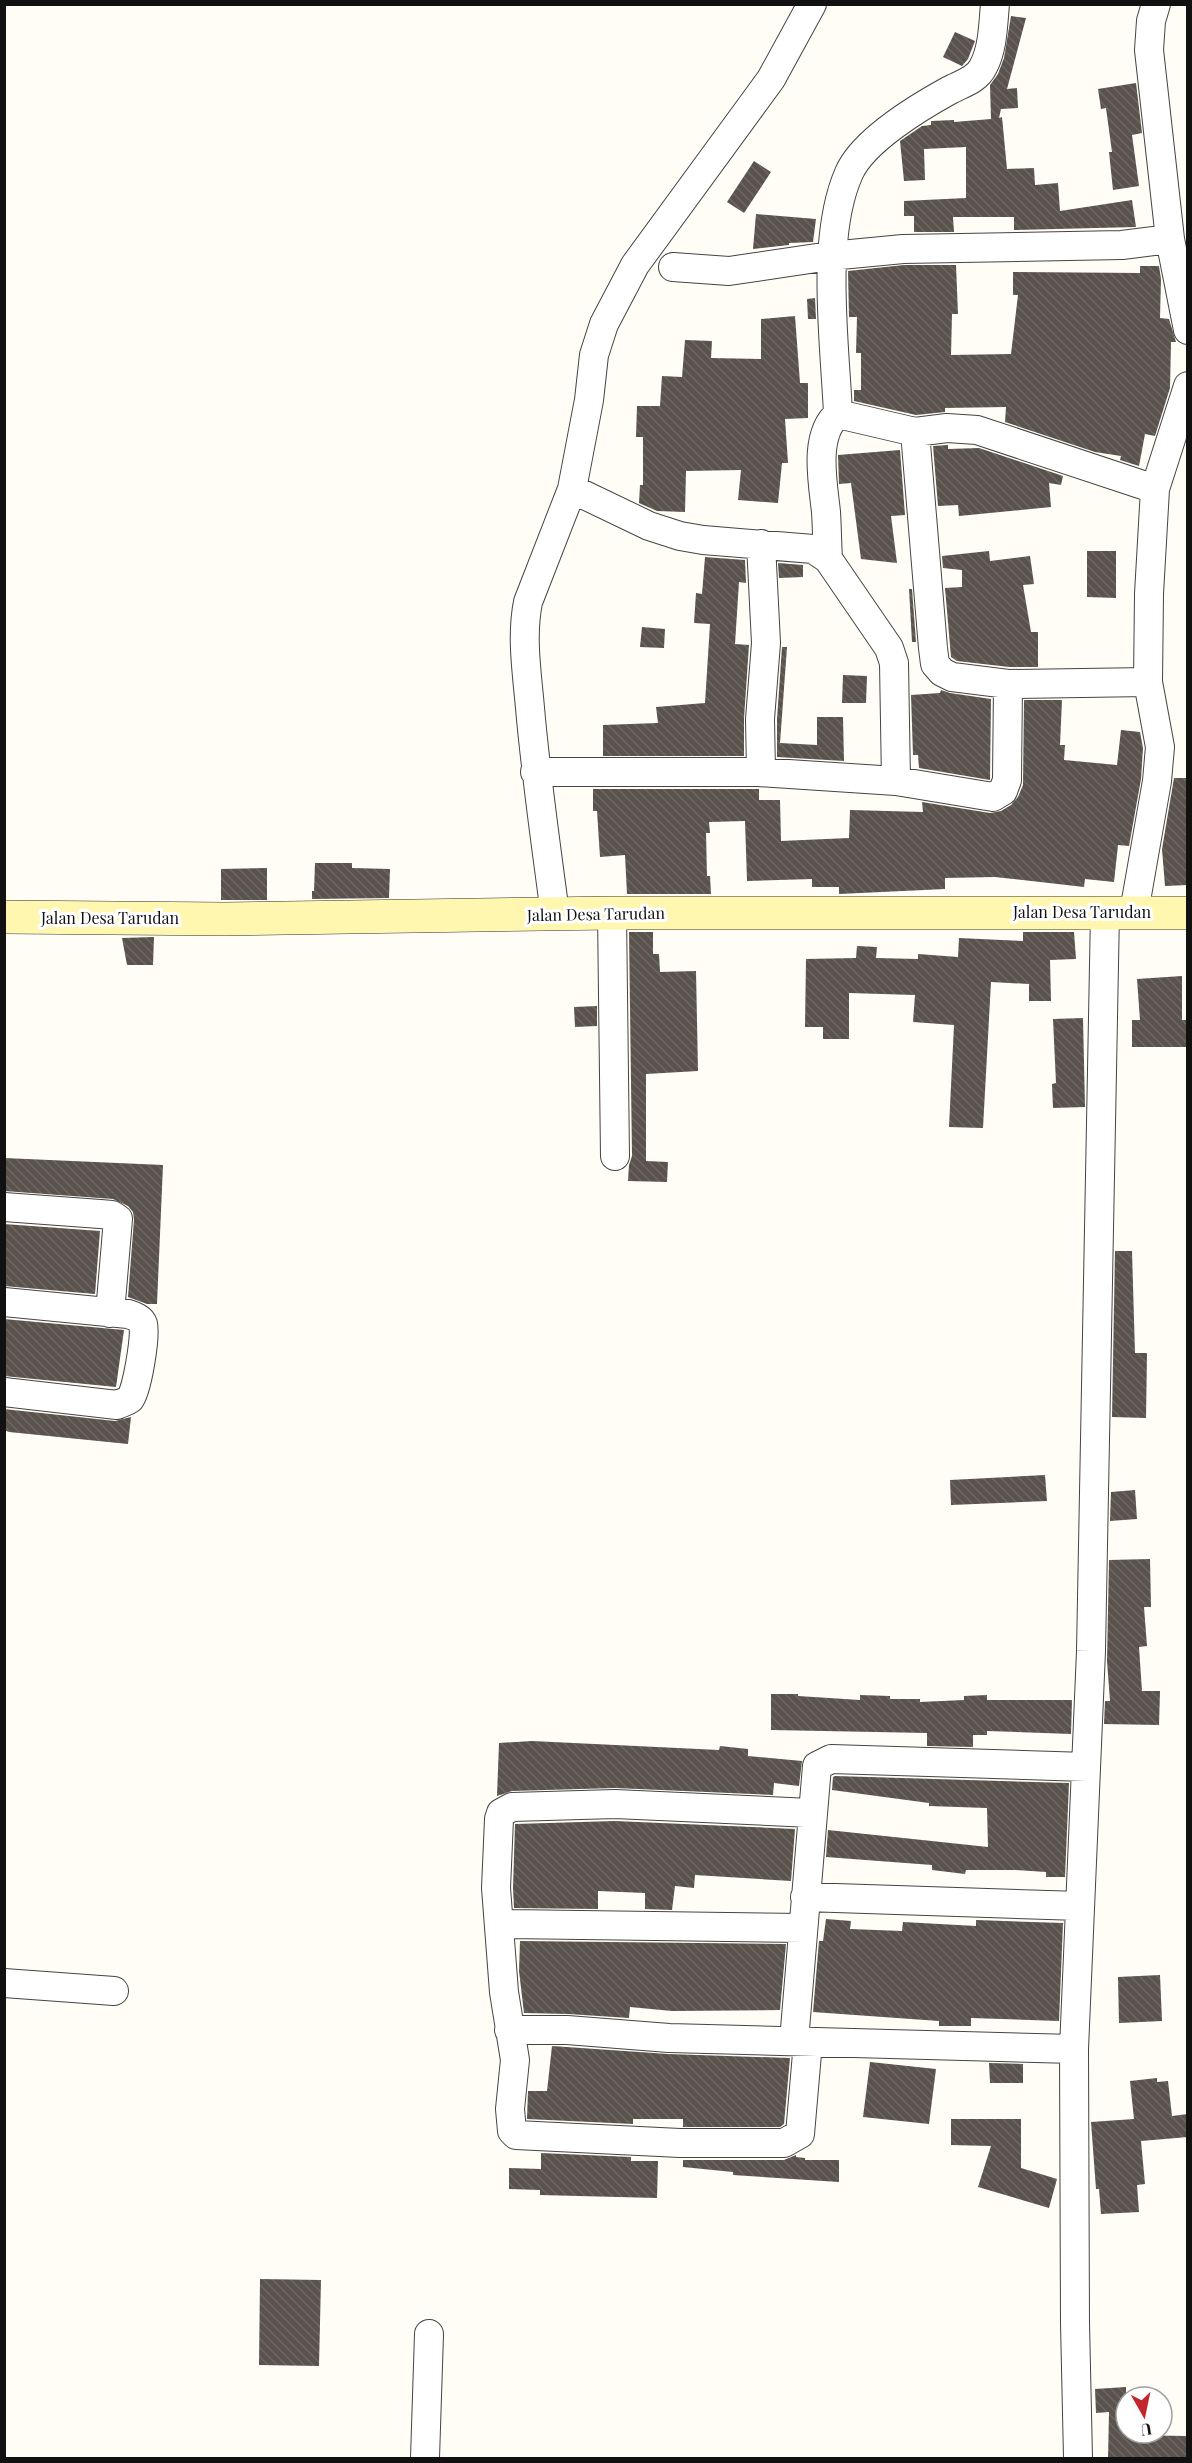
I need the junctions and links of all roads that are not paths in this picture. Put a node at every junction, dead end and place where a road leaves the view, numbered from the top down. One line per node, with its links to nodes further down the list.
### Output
1 (812, 4): 11 (street)
2 (995, 4): 5 (street)
3 (1156, 4): 4 (street)
4 (1170, 238): 5 (street); 7 (street)
5 (831, 256): 6 (street); 9 (street)
6 (673, 267)
7 (1188, 330)
8 (1188, 386): 12 (street)
9 (838, 414): 10 (street); 14 (street)
10 (915, 432): 12 (street); 16 (street)
11 (572, 489): 13 (street); 17 (street)
12 (1155, 489): 15 (street)
13 (761, 544): 14 (street); 18 (street)
14 (828, 559): 19 (street)
15 (1148, 681): 16 (street); 20 (street)
16 (1008, 684): 19 (street)
17 (546, 771): 18 (street); 23 (street)
18 (761, 772): 19 (street)
19 (897, 780)
20 (1120, 912): 21 (street, Jalan Desa Tarudan); 22 (street, Jalan Desa Tarudan); 30 (street)
21 (612, 913): 23 (street, Jalan Desa Tarudan); 25 (street)
22 (1188, 913)
23 (555, 914): 24 (street, Jalan Desa Tarudan)
24 (4, 917)
25 (615, 1156)
26 (4, 1207): 28 (street)
27 (4, 1302): 28 (street)
28 (110, 1313): 29 (street)
29 (4, 1392)
30 (1086, 1767): 31 (street); 33 (street)
31 (811, 1813): 32 (street); 34 (street)
32 (805, 1897): 33 (street); 35 (street)
33 (1080, 1906): 40 (street)
34 (500, 1924): 35 (street); 38 (street)
35 (802, 1928): 39 (street)
36 (4, 1983): 37 (street)
37 (114, 1990)
38 (509, 2030): 39 (street); 39 (street)
39 (801, 2042): 40 (street)
40 (1074, 2049): 43 (street)
41 (429, 2334): 42 (street)
42 (425, 2458)
43 (1078, 2458)

